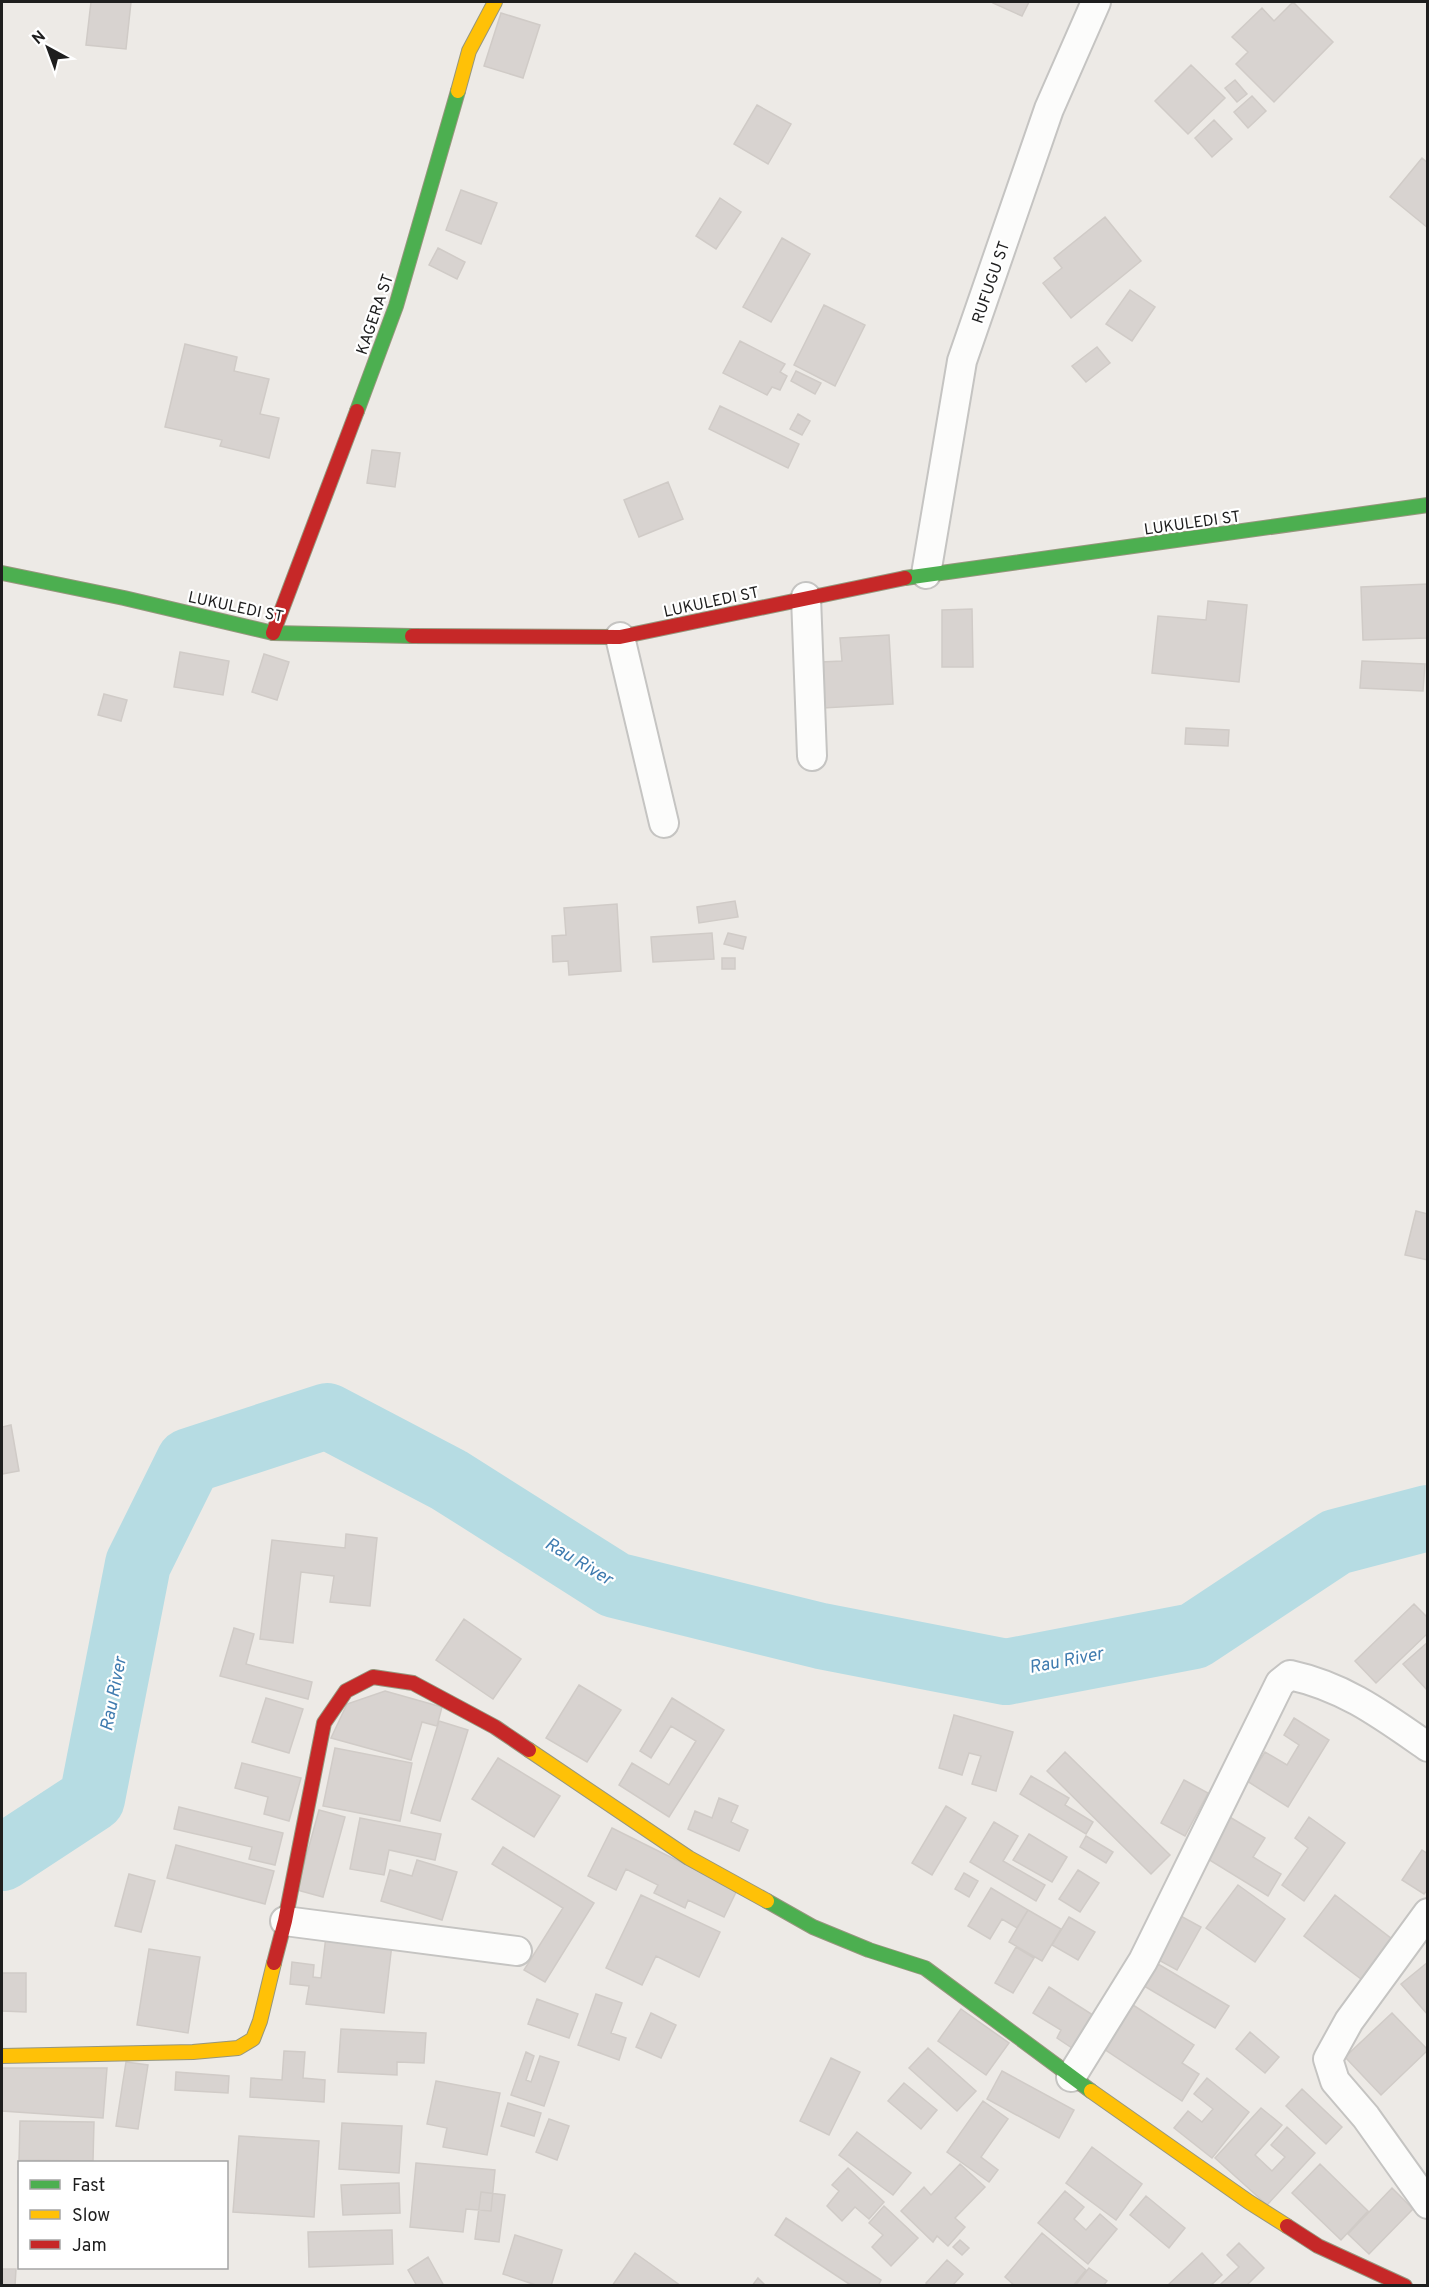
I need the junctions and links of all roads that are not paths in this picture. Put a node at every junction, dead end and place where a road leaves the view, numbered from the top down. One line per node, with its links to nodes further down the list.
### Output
1 (495, 2): 7 (street, KAGERA ST)
2 (1096, 2): 5 (street, RUFUGU ST)
3 (1428, 505): 5 (street, LUKULEDI ST)
4 (2, 573): 7 (street, LUKULEDI ST)
5 (926, 574): 6 (street, LUKULEDI ST)
6 (807, 597): 8 (street, LUKULEDI ST); 9 (street)
7 (273, 633): 8 (street, LUKULEDI ST)
8 (620, 637): 10 (street)
9 (812, 756)
10 (664, 824)
11 (1428, 1747): 16 (street)
12 (1428, 1913): 17 (street)
13 (285, 1921): 14 (street); 15 (street); 16 (street)
14 (517, 1951)
15 (2, 2056)
16 (1071, 2076): 18 (street)
17 (1428, 2204)
18 (1405, 2286)

